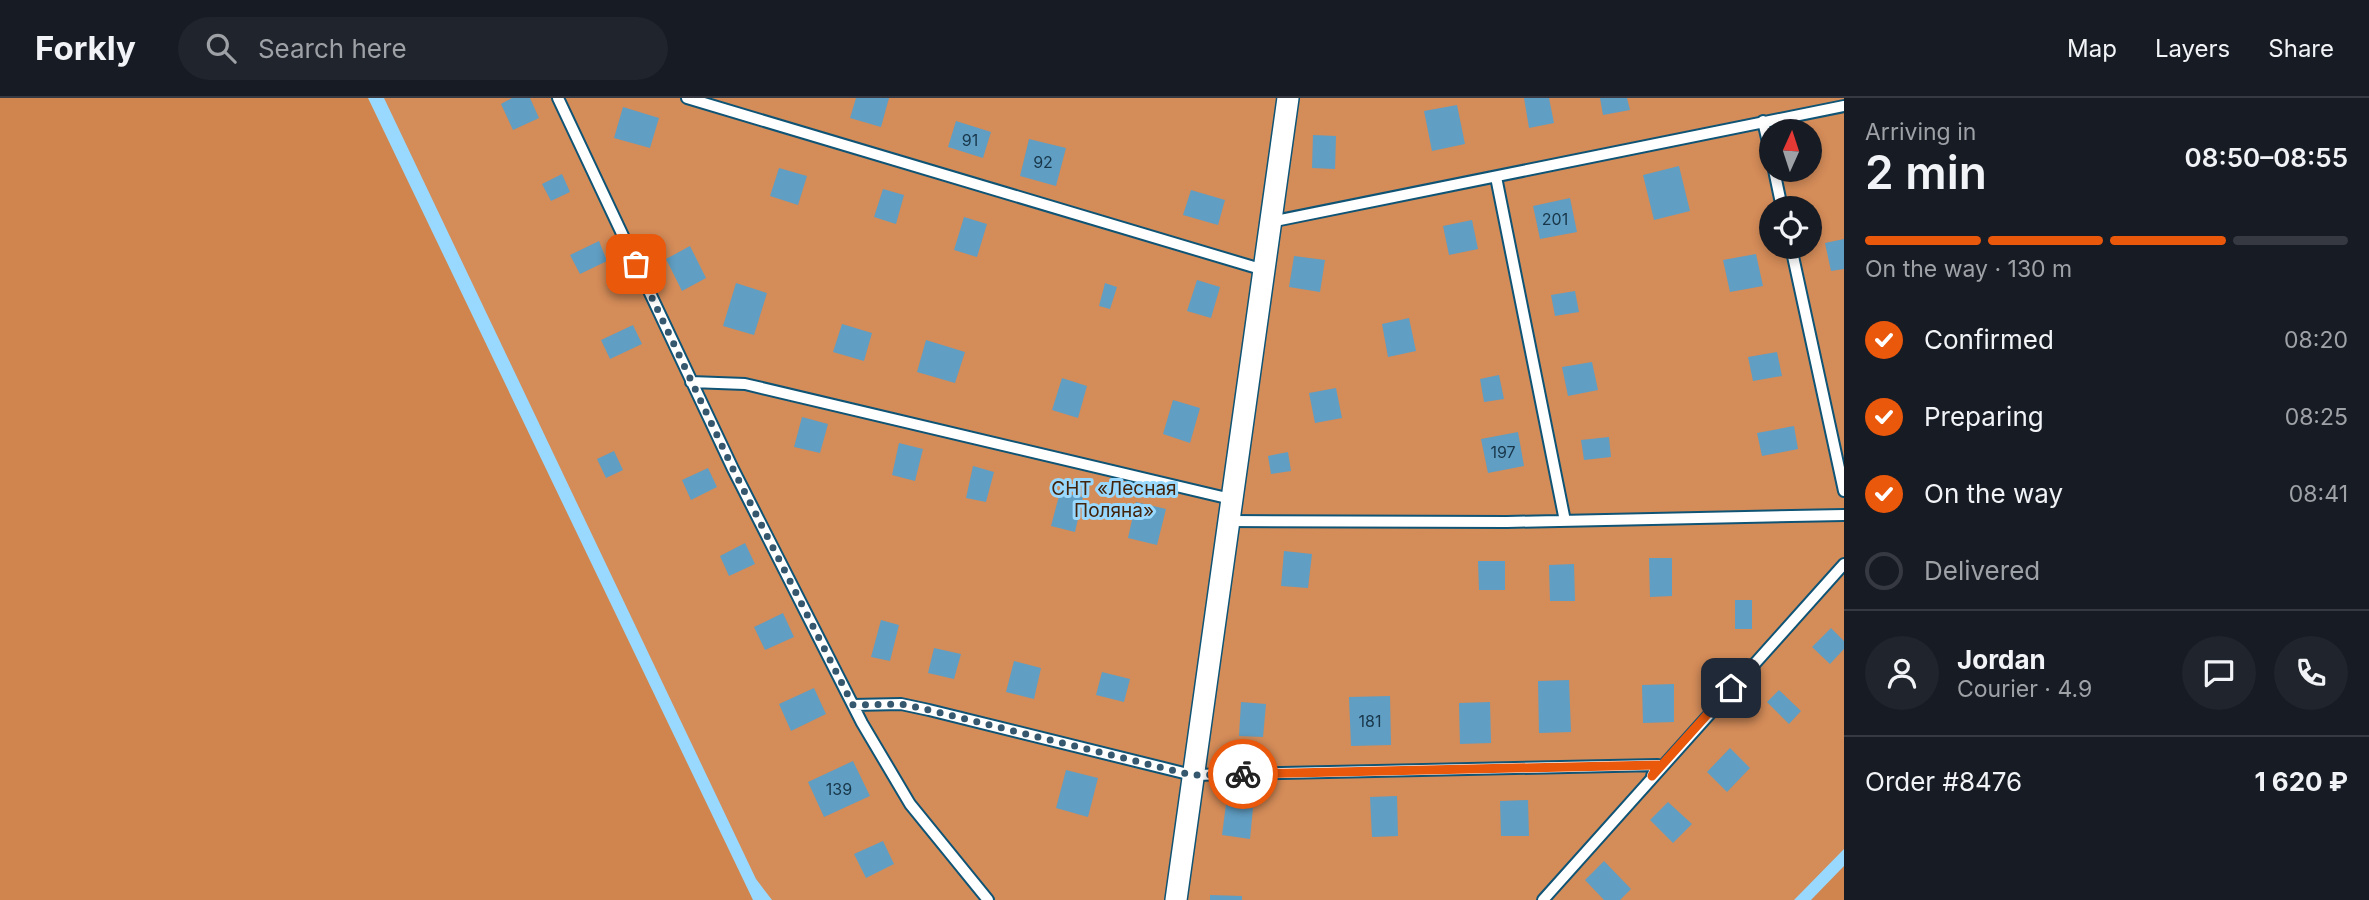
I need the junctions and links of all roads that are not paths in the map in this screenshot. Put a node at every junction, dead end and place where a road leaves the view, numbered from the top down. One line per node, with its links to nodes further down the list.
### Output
1 (558, 98): 11 (lane)
2 (687, 98): 10 (lane)
3 (1288, 98): 8 (street)
4 (1844, 106): 5 (lane)
5 (1774, 119)
6 (1759, 122): 7 (lane)
7 (1496, 177): 8 (lane); 15 (lane)
8 (1270, 222): 10 (street)
9 (1794, 259): 12 (lane)
10 (1264, 270): 13 (street)
11 (691, 382): 13 (lane); 18 (lane)
12 (1844, 491)
13 (1231, 499): 16 (street)
14 (1844, 515): 15 (lane)
15 (1565, 521): 16 (lane)
16 (1228, 522): 19 (street)
17 (1844, 564): 20 (lane)
18 (853, 705): 19 (lane); 21 (lane)
19 (1192, 775): 20 (lane); 22 (street)
20 (1652, 776): 23 (lane)
21 (988, 900)
22 (1176, 900)
23 (1542, 900)

